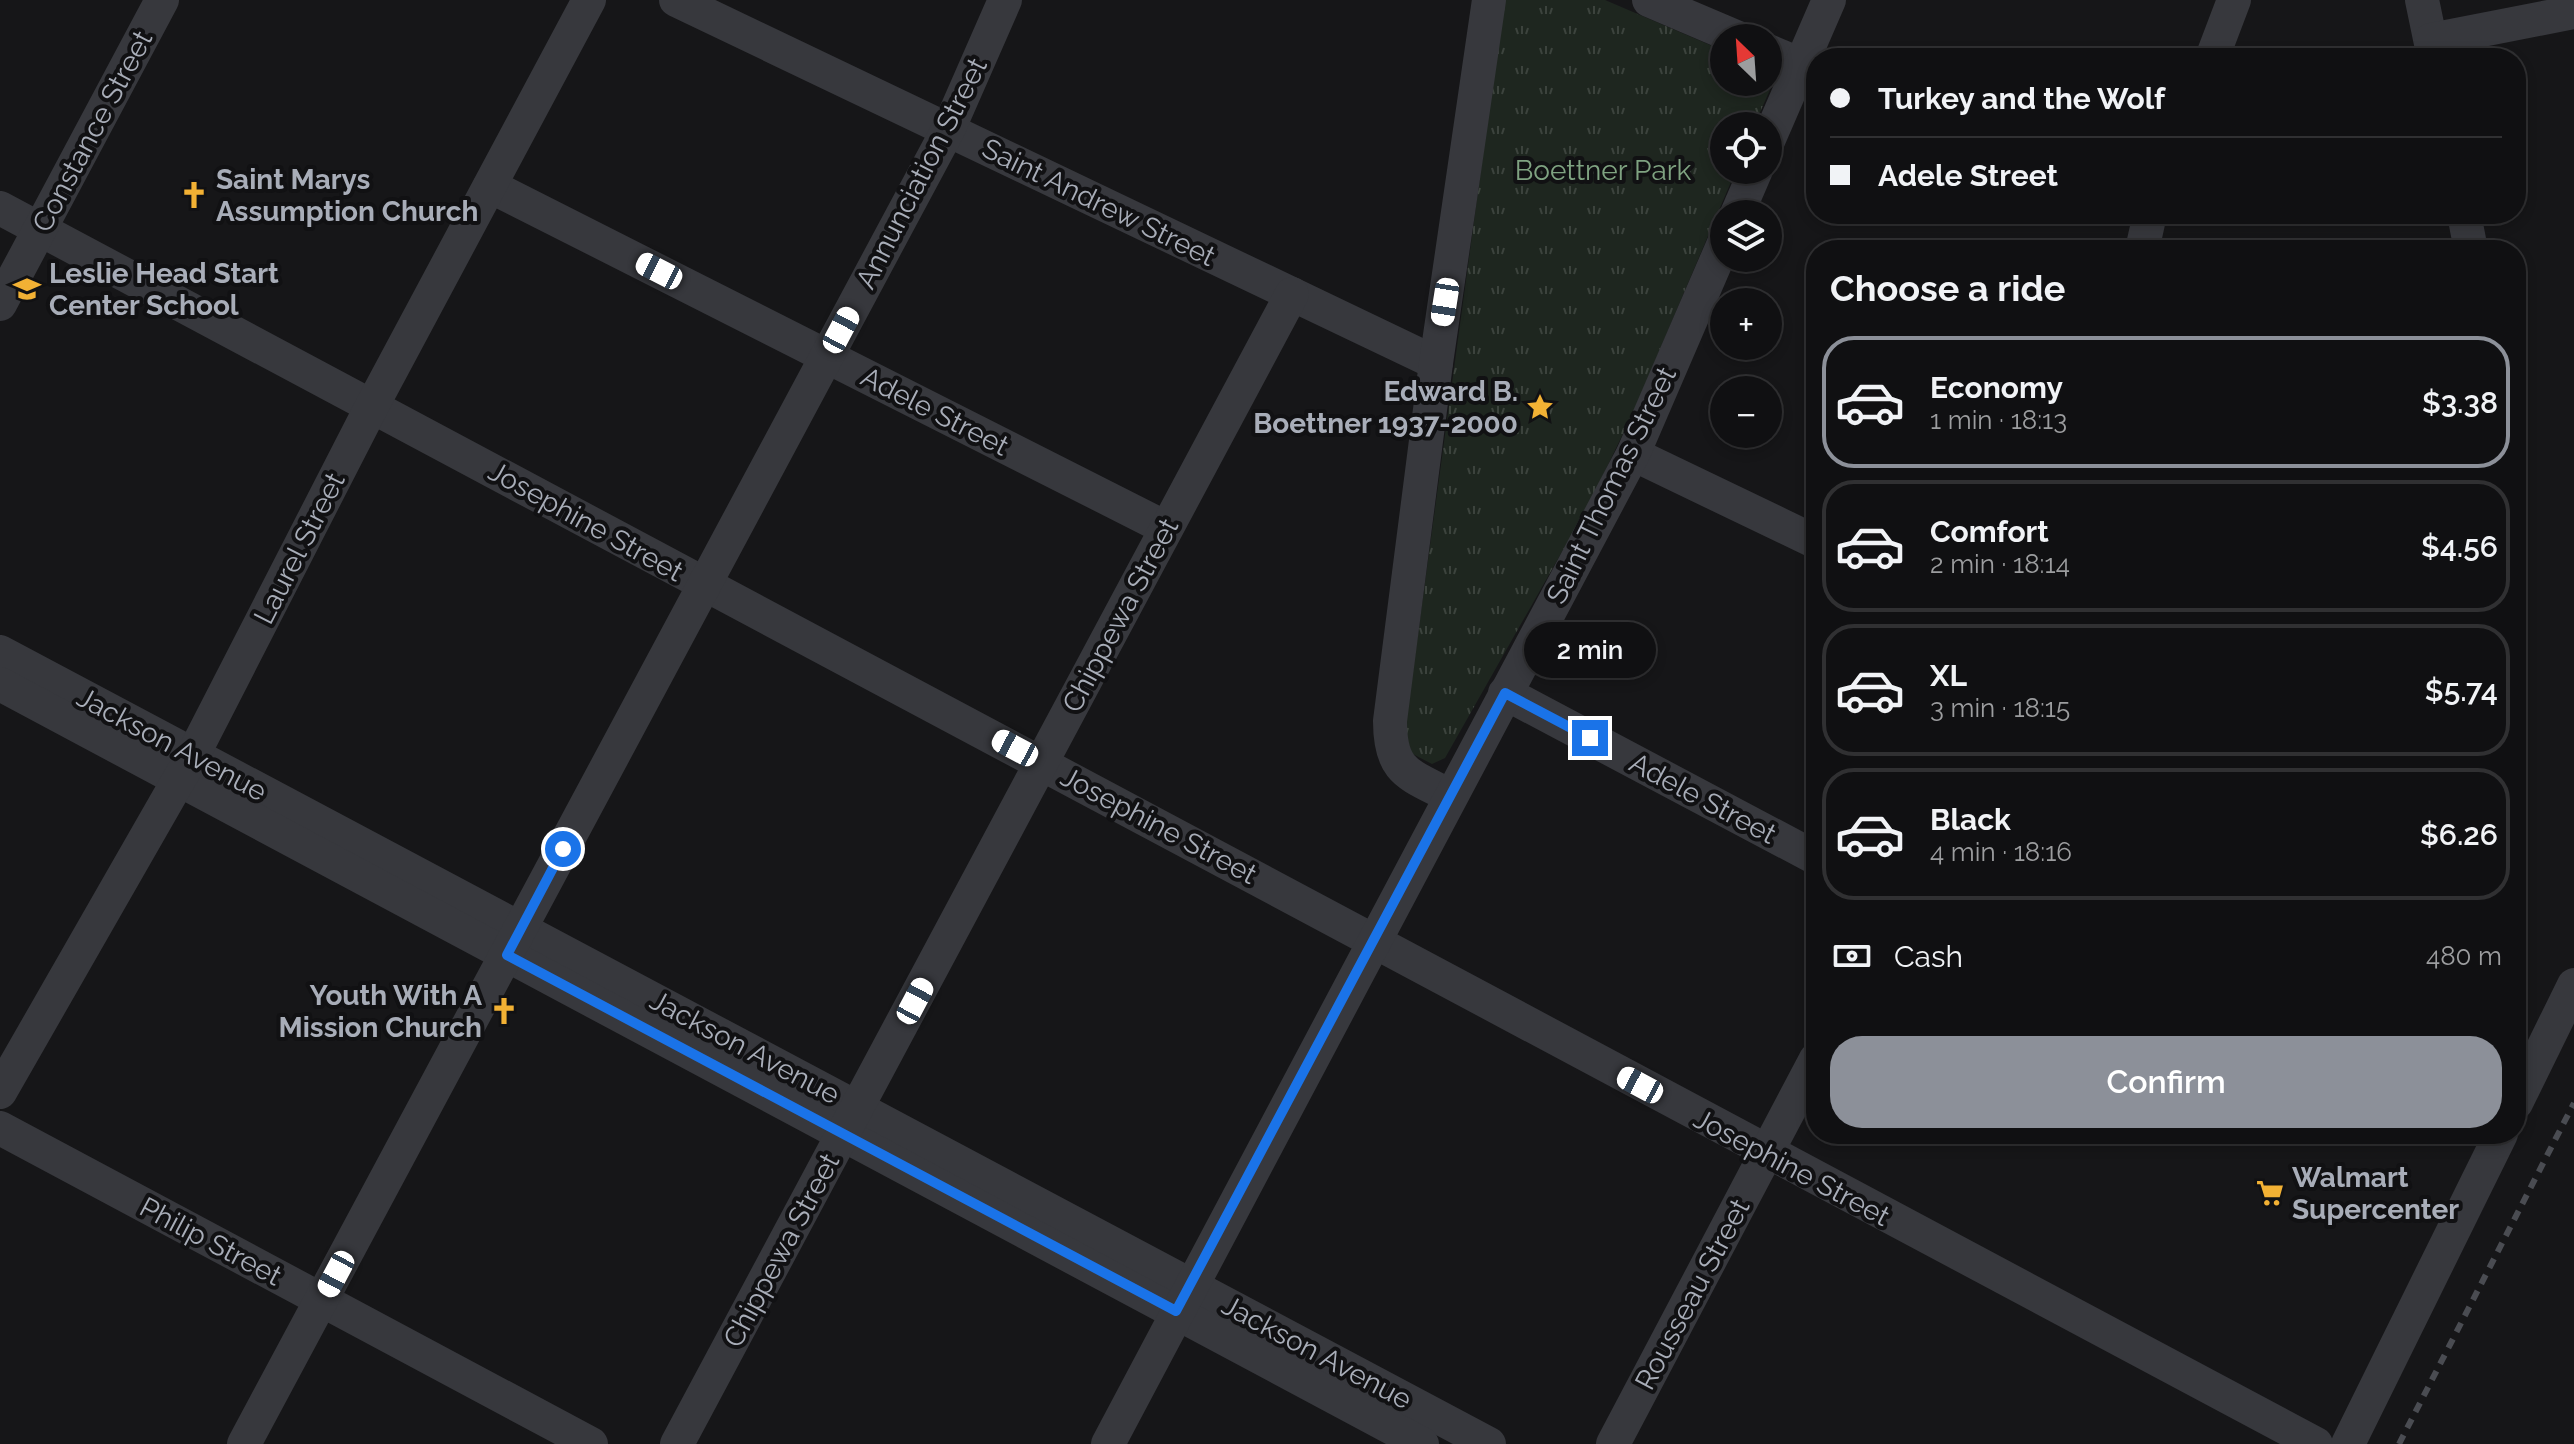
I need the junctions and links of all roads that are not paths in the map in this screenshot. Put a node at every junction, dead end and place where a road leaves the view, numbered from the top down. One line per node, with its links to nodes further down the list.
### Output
1 (162, 0): 23 (street, Constance Street)
2 (589, 0): 21 (street, Laurel Street)
3 (676, 0): 20 (street, Saint Andrew Street)
4 (1005, 0): 20 (street, Annunciation Street)
5 (1489, 0): 28 (street)
6 (1649, 0): 11 (street)
7 (1829, 0): 12 (street)
8 (2234, 0): 13 (street)
9 (2422, 0): 14 (street)
10 (2574, 12): 15 (street)
11 (1710, 26)
12 (1814, 48)
13 (2216, 48)
14 (2432, 48)
15 (2436, 48)
16 (1782, 57): 17 (street)
17 (1806, 67)
18 (1806, 72): 19 (street)
19 (1782, 115)
20 (948, 130): 25 (street, Saint Andrew Street); 27 (street, Annunciation Street)
21 (490, 186): 27 (street, Adele Street); 29 (street, Laurel Street)
22 (0, 208): 23 (street, Josephine Street)
23 (40, 229): 26 (street, Constance Street); 29 (street, Josephine Street)
24 (1711, 272): 30 (street, Saint Thomas Street)
25 (1292, 294): 28 (street, Saint Andrew Street); 31 (street, Chippewa Street)
26 (0, 304)
27 (827, 357): 31 (street, Adele Street); 33 (street, Annunciation Street)
28 (1436, 363): 39 (street)
29 (373, 404): 33 (street, Josephine Street); 38 (street, Laurel Street)
30 (1633, 454): 32 (street); 36 (street, Saint Thomas Street)
31 (1166, 528): 37 (street, Chippewa Street)
32 (1806, 537)
33 (705, 585): 37 (street, Josephine Street); 42 (street, Annunciation Street)
34 (0, 652): 38 (street, Jackson Avenue)
35 (0, 684): 38 (street, Jackson Avenue)
36 (1505, 693): 39 (street, Saint Thomas Street); 40 (street, Adele Street)
37 (1043, 763): 41 (street, Josephine Street); 47 (street, Chippewa Street)
38 (185, 766): 42 (street, Jackson Avenue); 46 (street, Laurel Street)
39 (1450, 796): 41 (street, Saint Thomas Street)
40 (1806, 853)
41 (1374, 940): 50 (street, Josephine Street); 51 (street, Saint Thomas Street)
42 (514, 942): 47 (street, Jackson Avenue); 52 (street, Annunciation Street)
43 (2574, 985): 45 (street)
44 (1806, 1078): 50 (street, Rousseau Street)
45 (2526, 1083)
46 (0, 1092)
47 (851, 1121): 51 (street, Jackson Avenue); 55 (street, Chippewa Street)
48 (0, 1128): 52 (street, Philip Street)
49 (2496, 1144): 61 (street)
50 (1766, 1153): 59 (street, Rousseau Street); 60 (street, Josephine Street)
51 (1183, 1297): 56 (street, Saint Thomas Street); 57 (street, Jackson Avenue); 58 (street, Jackson Avenue)
52 (322, 1300): 53 (street, Annunciation Street); 54 (street, Philip Street)
53 (244, 1444)
54 (591, 1444)
55 (677, 1444)
56 (1108, 1444)
57 (1422, 1444)
58 (1489, 1444)
59 (1613, 1444)
60 (2316, 1444)
61 (2348, 1444)

